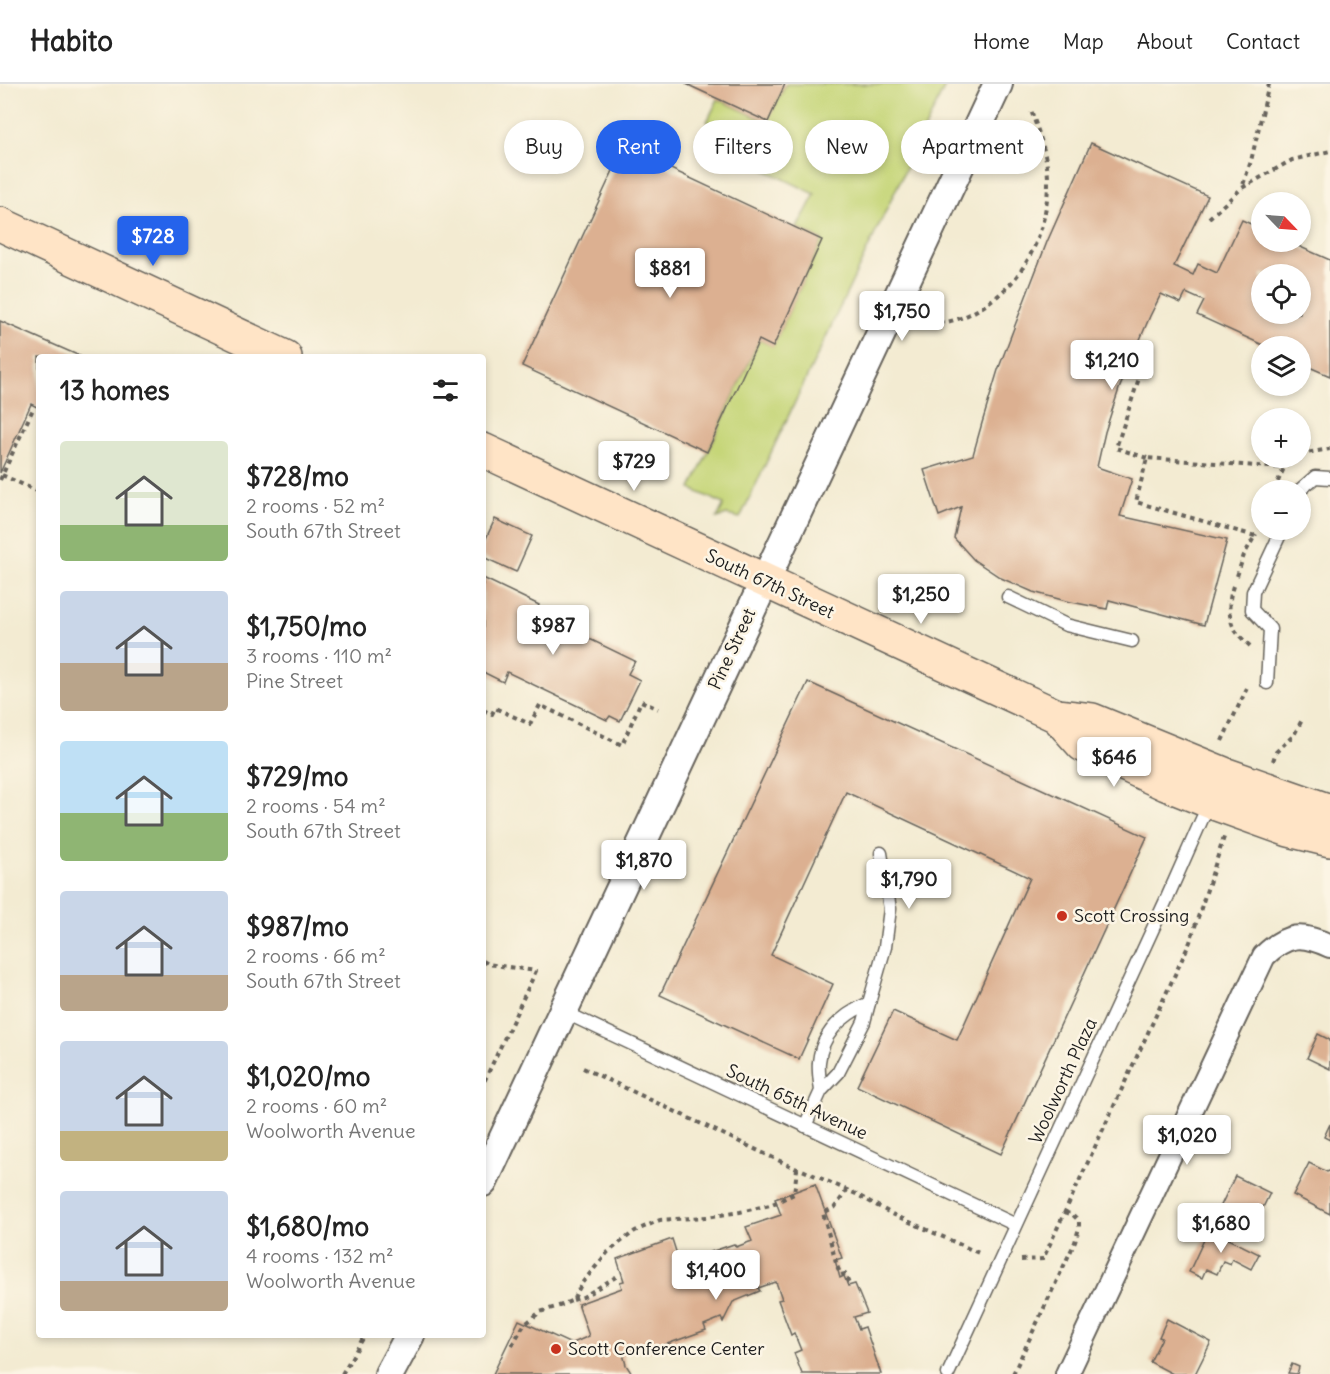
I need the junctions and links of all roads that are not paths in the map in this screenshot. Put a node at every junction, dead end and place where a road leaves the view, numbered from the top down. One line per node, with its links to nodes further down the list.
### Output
1 (998, 84): 8 (street, Pine Street)
2 (0, 224): 3 (main road)
3 (279, 354)
4 (486, 451): 8 (main road, South 67th Street)
5 (1330, 478): 6 (lane)
6 (1311, 480)
7 (1277, 540): 11 (lane)
8 (764, 581): 12 (main road, South 67th Street); 19 (street, Pine Street)
9 (1008, 597): 10 (lane)
10 (1132, 641)
11 (1267, 683)
12 (1057, 716): 13 (main road, South 67th Street); 14 (main road, South 67th Street)
13 (1211, 802): 15 (main road, South 67th Street); 23 (lane, Woolworth Plaza)
14 (1330, 811)
15 (1330, 840)
16 (881, 853): 18 (lane)
17 (1330, 946): 27 (street)
18 (869, 1003): 20 (lane); 20 (lane)
19 (562, 1011): 21 (lane, South 65th Avenue); 22 (street, Pine Street)
20 (821, 1090): 21 (lane)
21 (805, 1126): 23 (lane, South 65th Avenue)
22 (486, 1176)
23 (1016, 1225): 26 (lane, Woolworth Plaza)
24 (408, 1338): 25 (street)
25 (389, 1374)
26 (948, 1374)
27 (1066, 1374)

